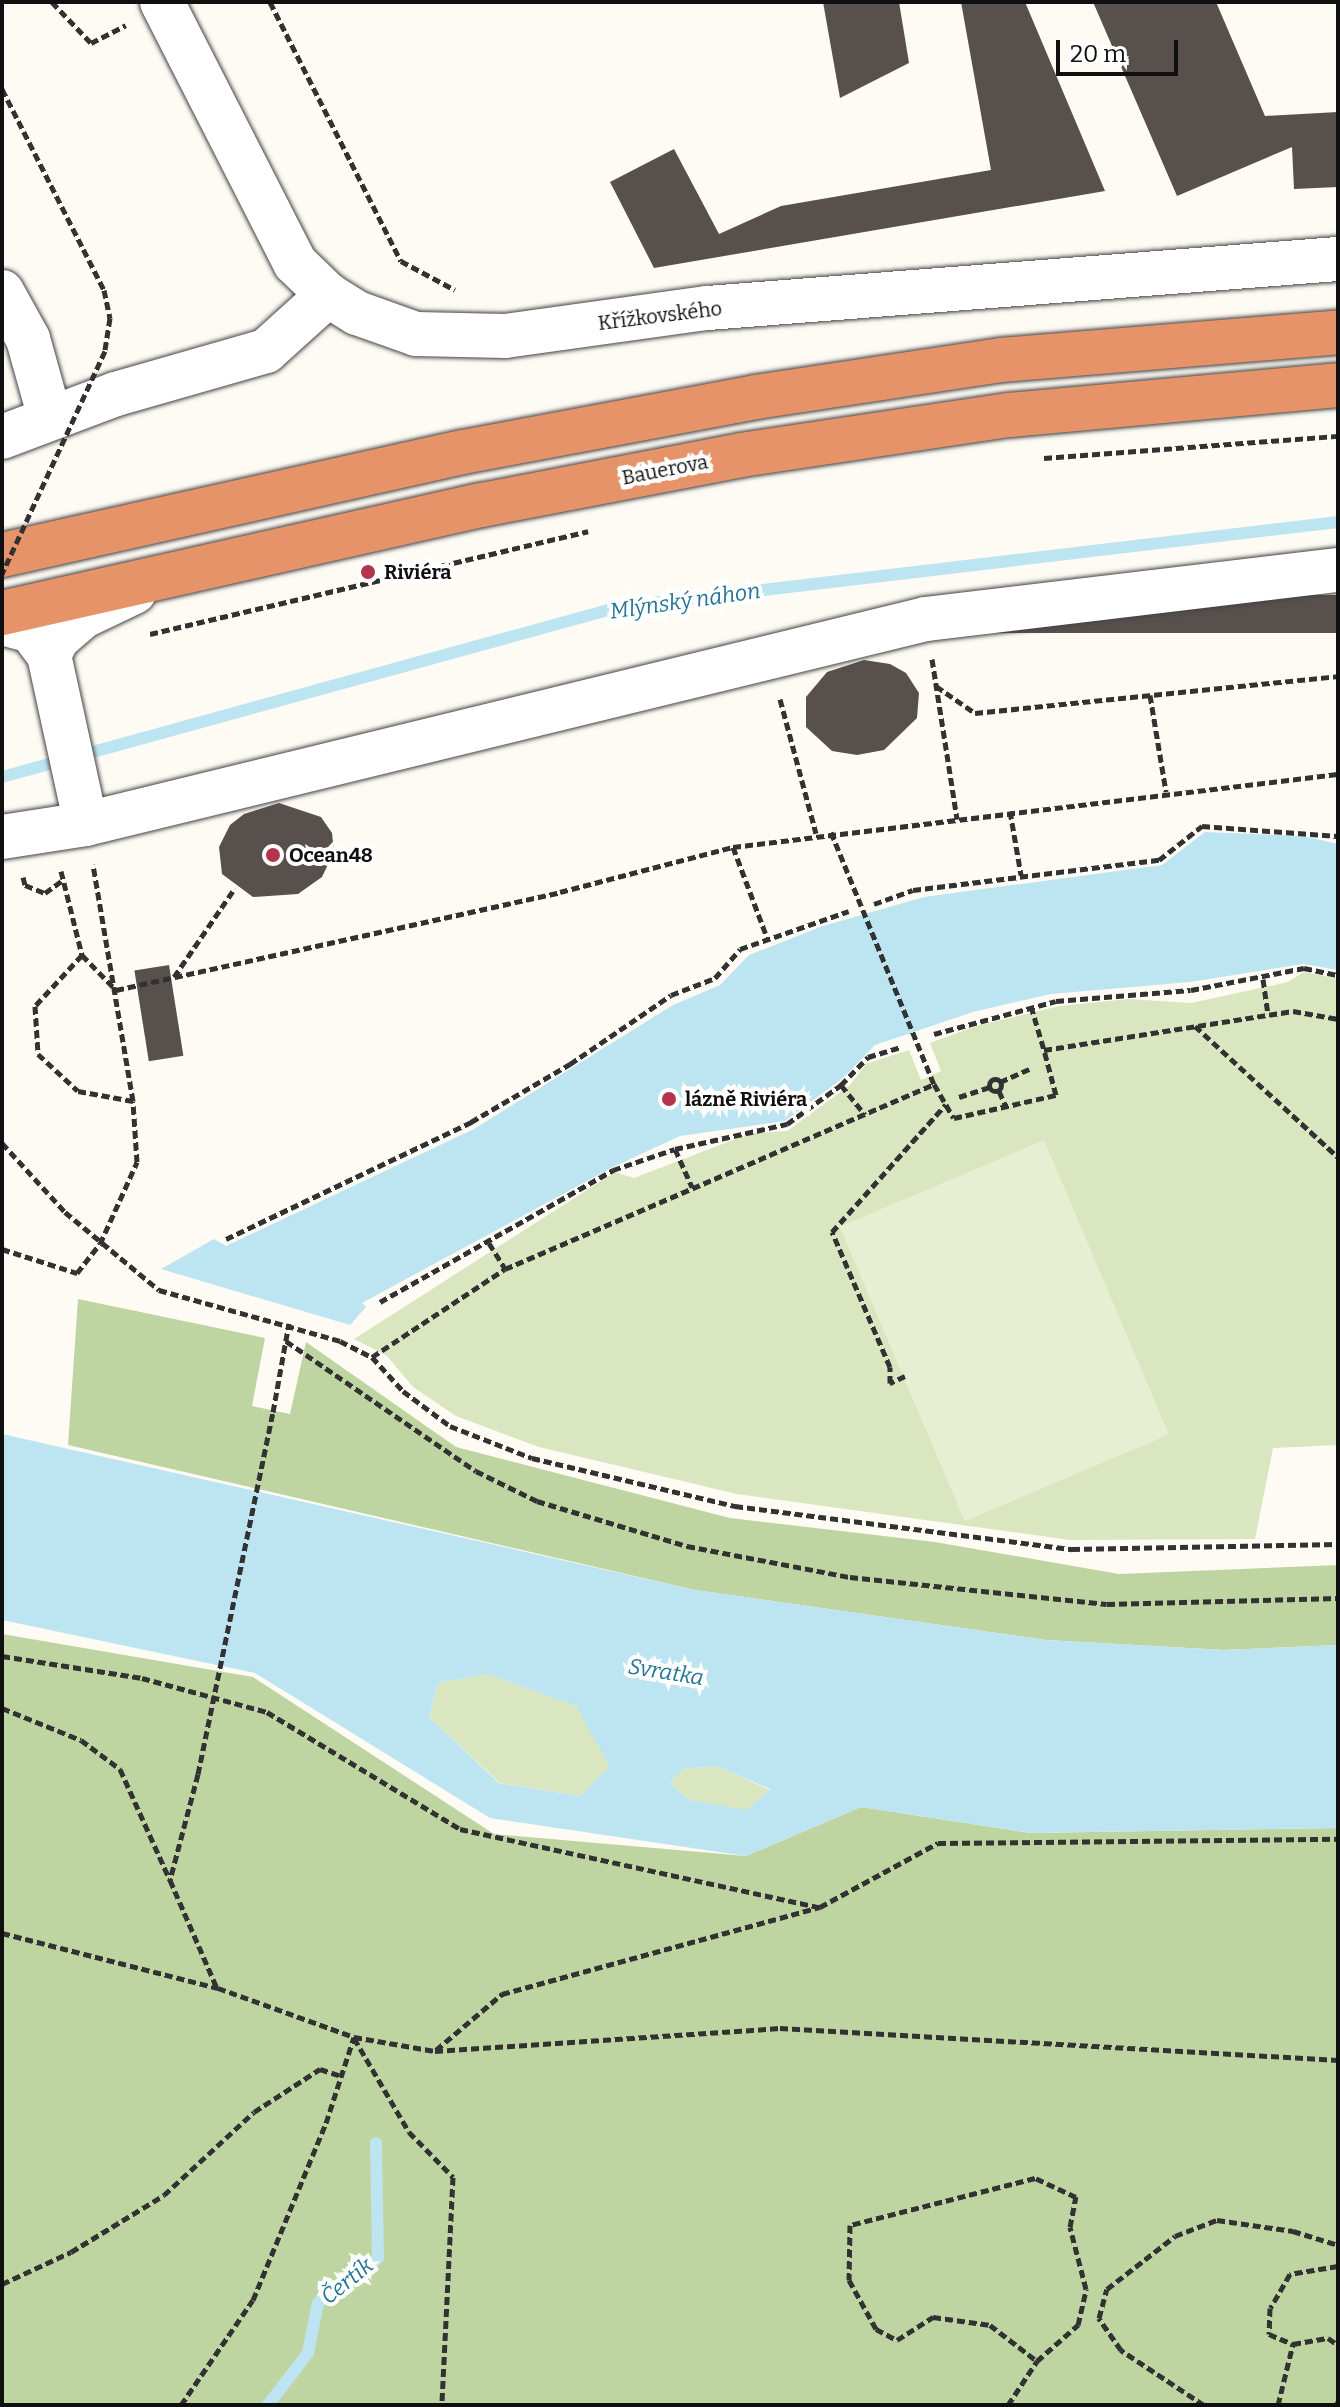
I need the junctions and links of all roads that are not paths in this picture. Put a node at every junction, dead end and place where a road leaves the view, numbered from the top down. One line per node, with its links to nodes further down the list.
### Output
1 (163, 4): 4 (street, Křížkovského)
2 (1338, 259): 4 (street, Křížkovského)
3 (2, 292): 7 (street)
4 (328, 295): 7 (street)
5 (1338, 332): 9 (highway)
6 (1338, 385): 11 (highway, Bauerova)
7 (50, 418): 8 (street)
8 (2, 437)
9 (2, 555)
10 (1338, 570): 15 (street)
11 (172, 574): 12 (highway, Bauerova); 14 (street)
12 (2, 613)
13 (2, 623): 14 (street)
14 (49, 655): 15 (street)
15 (74, 815): 16 (street)
16 (2, 837)

